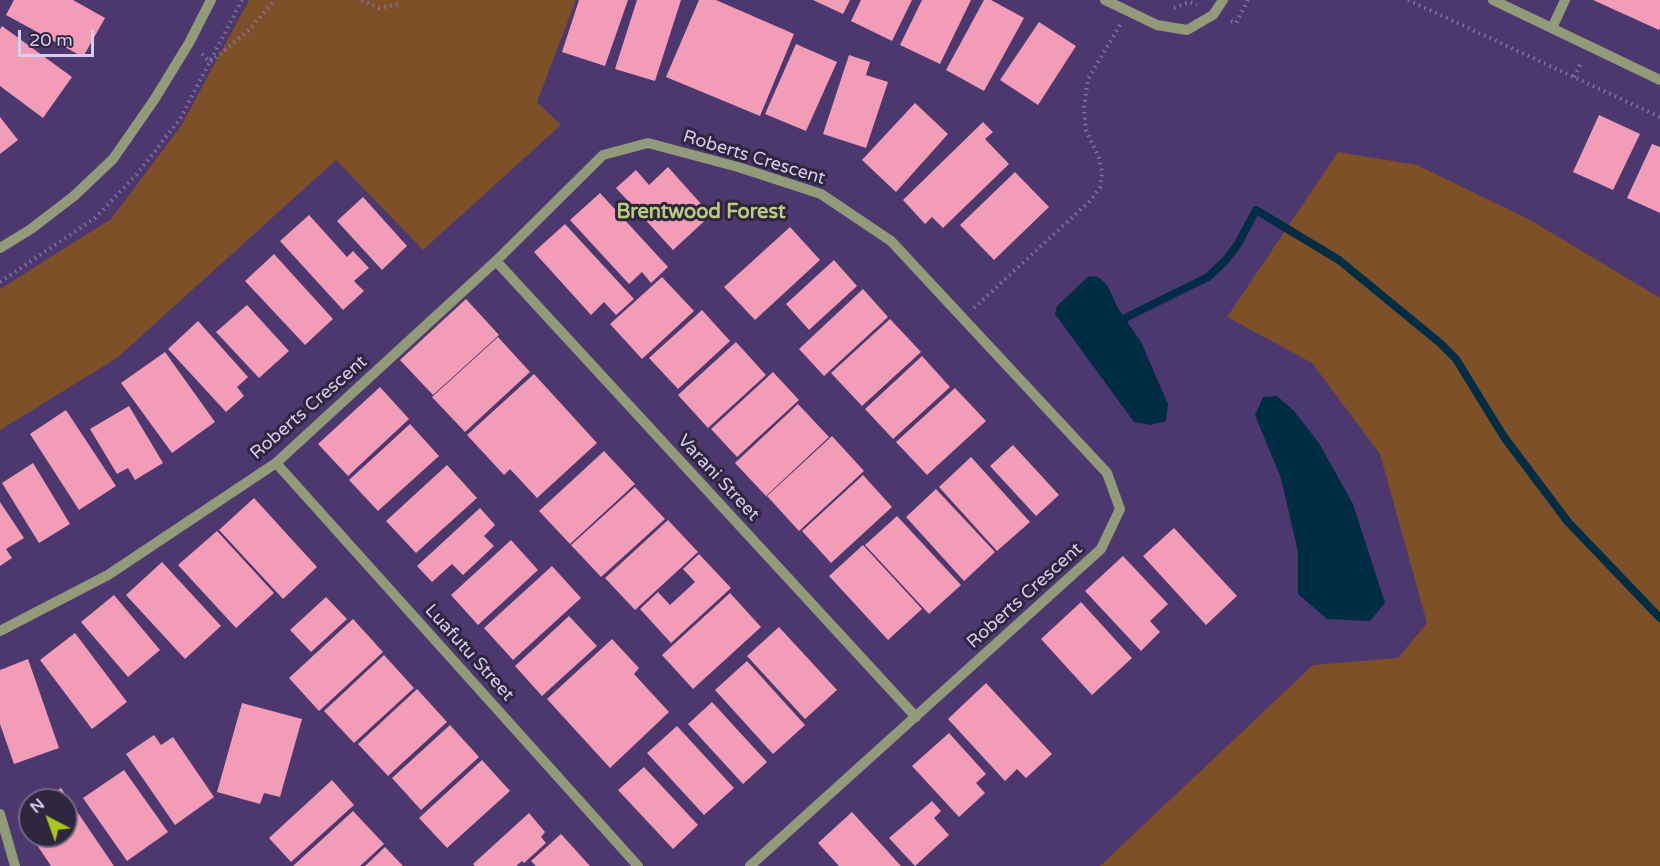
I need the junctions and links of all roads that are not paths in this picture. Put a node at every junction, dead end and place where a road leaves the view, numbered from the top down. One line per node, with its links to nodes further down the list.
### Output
1 (211, 0): 8 (street)
2 (1105, 0): 3 (street)
3 (1223, 0)
4 (1493, 0): 6 (street)
5 (1565, 0): 6 (street)
6 (1551, 28): 7 (street)
7 (1660, 80)
8 (0, 248)
9 (496, 261): 10 (street, Roberts Crescent); 12 (street, Varani Street); 12 (street, Roberts Crescent)
10 (276, 463): 11 (street, Roberts Crescent); 15 (street, Luafutu Street)
11 (0, 631)
12 (916, 717): 16 (street, Roberts Crescent)
13 (0, 814): 14 (street)
14 (15, 866)
15 (638, 866)
16 (750, 866)

